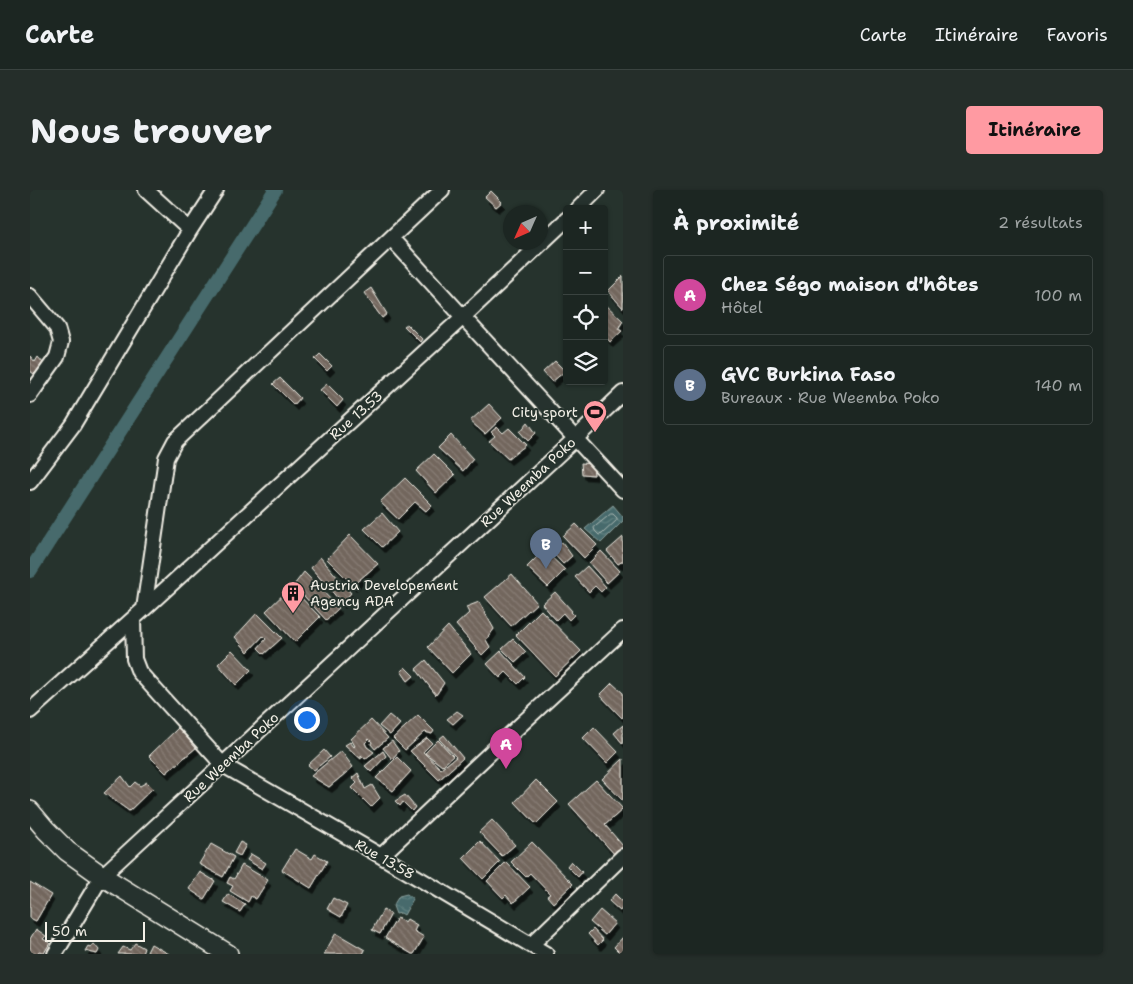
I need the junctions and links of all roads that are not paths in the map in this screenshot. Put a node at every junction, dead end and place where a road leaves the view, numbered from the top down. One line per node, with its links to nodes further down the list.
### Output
1 (146, 190): 7 (street)
2 (216, 190): 7 (street)
3 (442, 190): 8 (street)
4 (597, 190): 5 (street)
5 (582, 205)
6 (563, 223): 10 (street, Rue 13.53)
7 (190, 230): 14 (street)
8 (391, 238): 10 (street); 16 (street)
9 (30, 296): 12 (street)
10 (463, 317): 13 (street); 16 (street, Rue 13.53)
11 (623, 392): 13 (street, Rue Weemba Poko)
12 (30, 395)
13 (575, 438): 15 (street); 20 (street, Rue Weemba Poko)
14 (30, 482)
15 (623, 490)
16 (144, 609): 17 (street, Rue 13.53)
17 (133, 619): 19 (street, Rue 13.53); 20 (street)
18 (623, 630): 22 (street)
19 (30, 711)
20 (223, 765): 22 (street, Rue 13.58); 24 (street, Rue Weemba Poko)
21 (30, 811): 24 (street)
22 (381, 856): 25 (street, Rue 13.58)
23 (623, 856): 25 (street)
24 (102, 876): 26 (street); 27 (street, Rue Weemba Poko)
25 (531, 945): 28 (street, Rue 13.58)
26 (223, 953)
27 (55, 954)
28 (546, 954)

